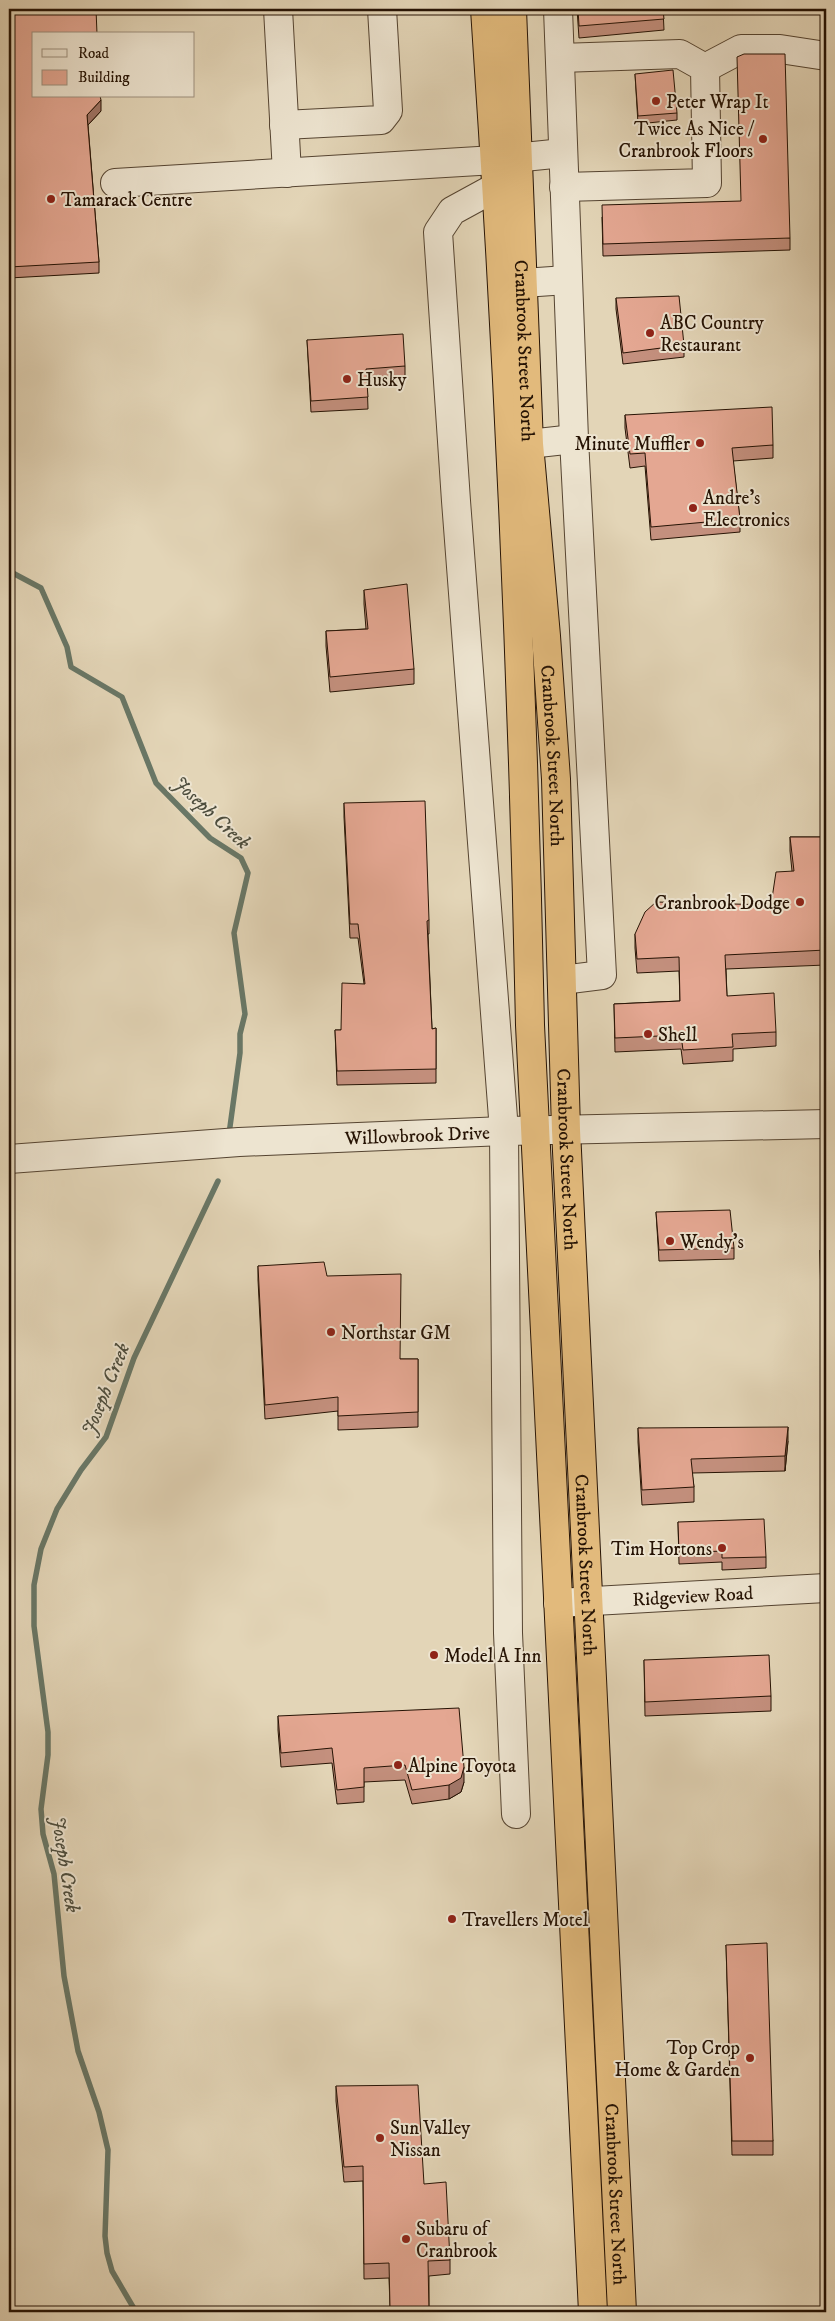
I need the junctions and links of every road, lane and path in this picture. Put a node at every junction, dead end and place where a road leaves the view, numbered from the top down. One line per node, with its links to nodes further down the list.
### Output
1 (278, 9): 9 (street)
2 (382, 9): 9 (street)
3 (485, 9): 11 (highway, Cranbrook Street North)
4 (512, 9): 11 (highway, Cranbrook Street North)
5 (558, 9): 7 (street)
6 (826, 56): 8 (street)
7 (560, 58): 8 (street); 10 (street)
8 (705, 68): 15 (street)
9 (284, 125): 12 (street)
10 (563, 153): 11 (street); 15 (street)
11 (506, 158): 12 (street); 14 (highway, Cranbrook Street North); 17 (highway, Cranbrook Street North)
12 (287, 172): 13 (street)
13 (115, 183)
14 (496, 187): 25 (street); 26 (highway, Cranbrook Street North)
15 (564, 187): 16 (street)
16 (568, 280): 17 (street); 18 (street)
17 (523, 282): 19 (highway, Cranbrook Street North)
18 (574, 440): 19 (street); 20 (street)
19 (529, 444): 21 (highway, Cranbrook Street North)
20 (583, 632): 21 (street); 22 (street)
21 (546, 636): 22 (highway, Cranbrook Street North)
22 (562, 980): 24 (highway, Cranbrook Street North)
23 (826, 1124): 24 (street, Willowbrook Drive)
24 (566, 1130): 26 (street, Willowbrook Drive); 29 (highway, Cranbrook Street North)
25 (504, 1131): 26 (street, Willowbrook Drive); 27 (street, Willowbrook Drive); 31 (street)
26 (536, 1131): 30 (highway, Cranbrook Street North)
27 (9, 1159)
28 (826, 1588): 29 (street, Ridgeview Road)
29 (589, 1602): 30 (street, Ridgeview Road); 33 (highway, Cranbrook Street North)
30 (558, 1603): 32 (highway, Cranbrook Street North)
31 (516, 1814)
32 (592, 2312)
33 (622, 2312)

